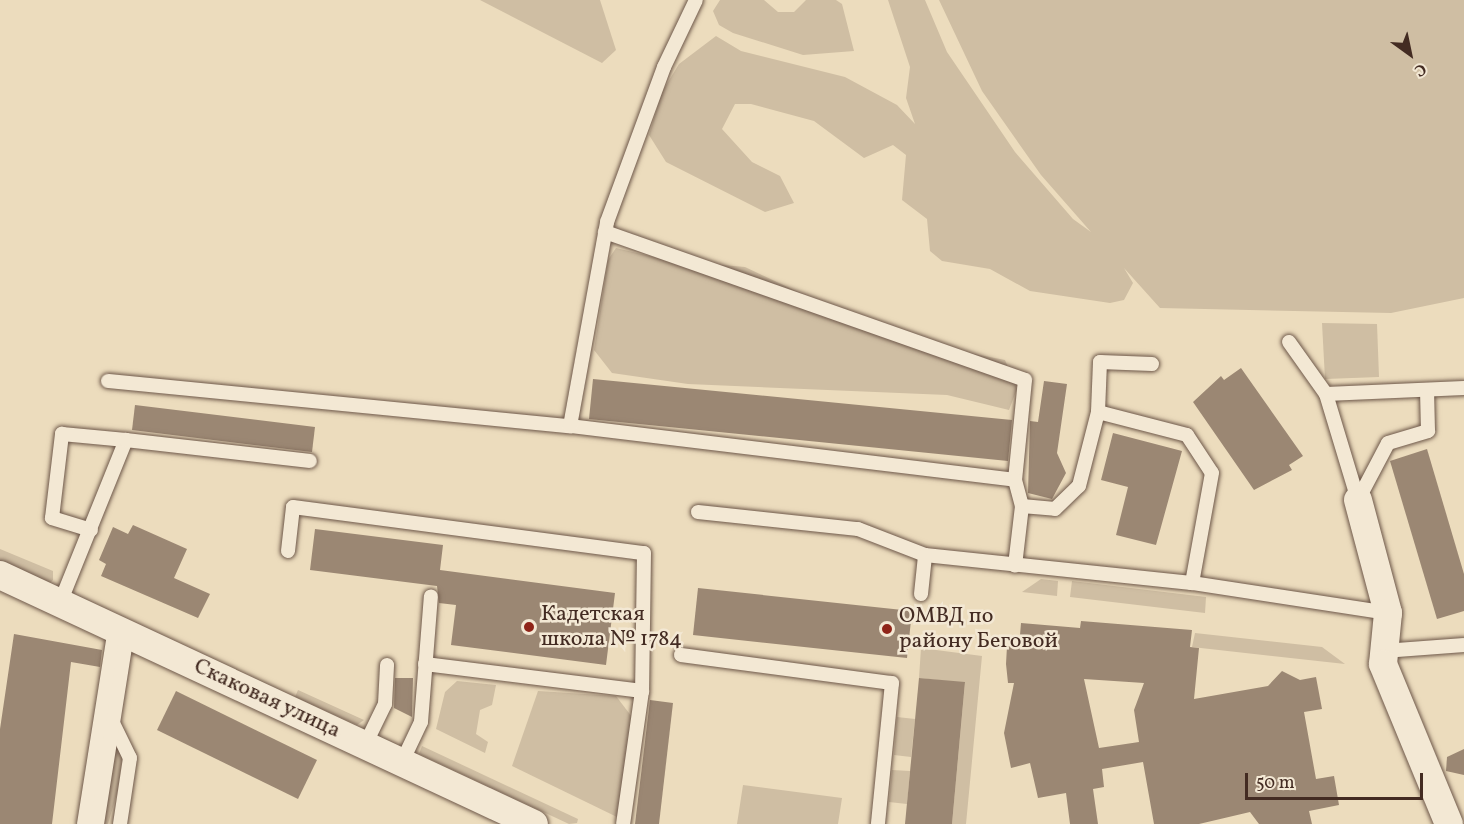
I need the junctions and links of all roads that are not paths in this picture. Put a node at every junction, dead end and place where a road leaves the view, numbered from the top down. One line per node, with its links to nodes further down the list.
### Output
1 (696, 0): 2 (lane)
2 (605, 232): 10 (lane); 13 (lane)
3 (1289, 342): 8 (lane)
4 (1152, 364): 9 (lane)
5 (108, 381): 10 (lane)
6 (1464, 388): 7 (lane)
7 (1427, 390): 8 (lane); 14 (lane)
8 (1326, 394): 14 (lane)
9 (1098, 412): 15 (lane); 22 (lane)
10 (570, 426): 13 (lane)
11 (126, 440): 12 (lane); 17 (lane); 17 (lane)
12 (310, 461)
13 (1015, 480): 15 (lane)
14 (1358, 500): 26 (street)
15 (1022, 506): 20 (lane)
16 (698, 512): 19 (lane)
17 (91, 530): 25 (lane)
18 (288, 551): 33 (lane)
19 (925, 555): 20 (lane); 23 (lane)
20 (1015, 566): 22 (lane)
21 (0, 575): 25 (street, Скаковая улица)
22 (1191, 583): 26 (lane)
23 (921, 594)
24 (431, 596): 31 (lane)
25 (60, 603): 27 (street, Скаковая улица)
26 (1388, 613): 29 (street)
27 (121, 631): 34 (lane); 35 (lane); 36 (street, Скаковая улица)
28 (1464, 645): 29 (lane)
29 (1384, 651): 44 (street)
30 (681, 655): 43 (lane)
31 (425, 664): 33 (lane); 37 (lane)
32 (387, 665): 36 (lane)
33 (642, 691): 42 (lane)
34 (103, 696): 35 (lane); 38 (lane)
35 (112, 721): 39 (lane); 40 (lane)
36 (364, 745): 37 (street, Скаковая улица)
37 (402, 762): 41 (street, Скаковая улица)
38 (84, 824)
39 (97, 824)
40 (120, 824)
41 (534, 824)
42 (623, 824)
43 (878, 824)
44 (1449, 824)

